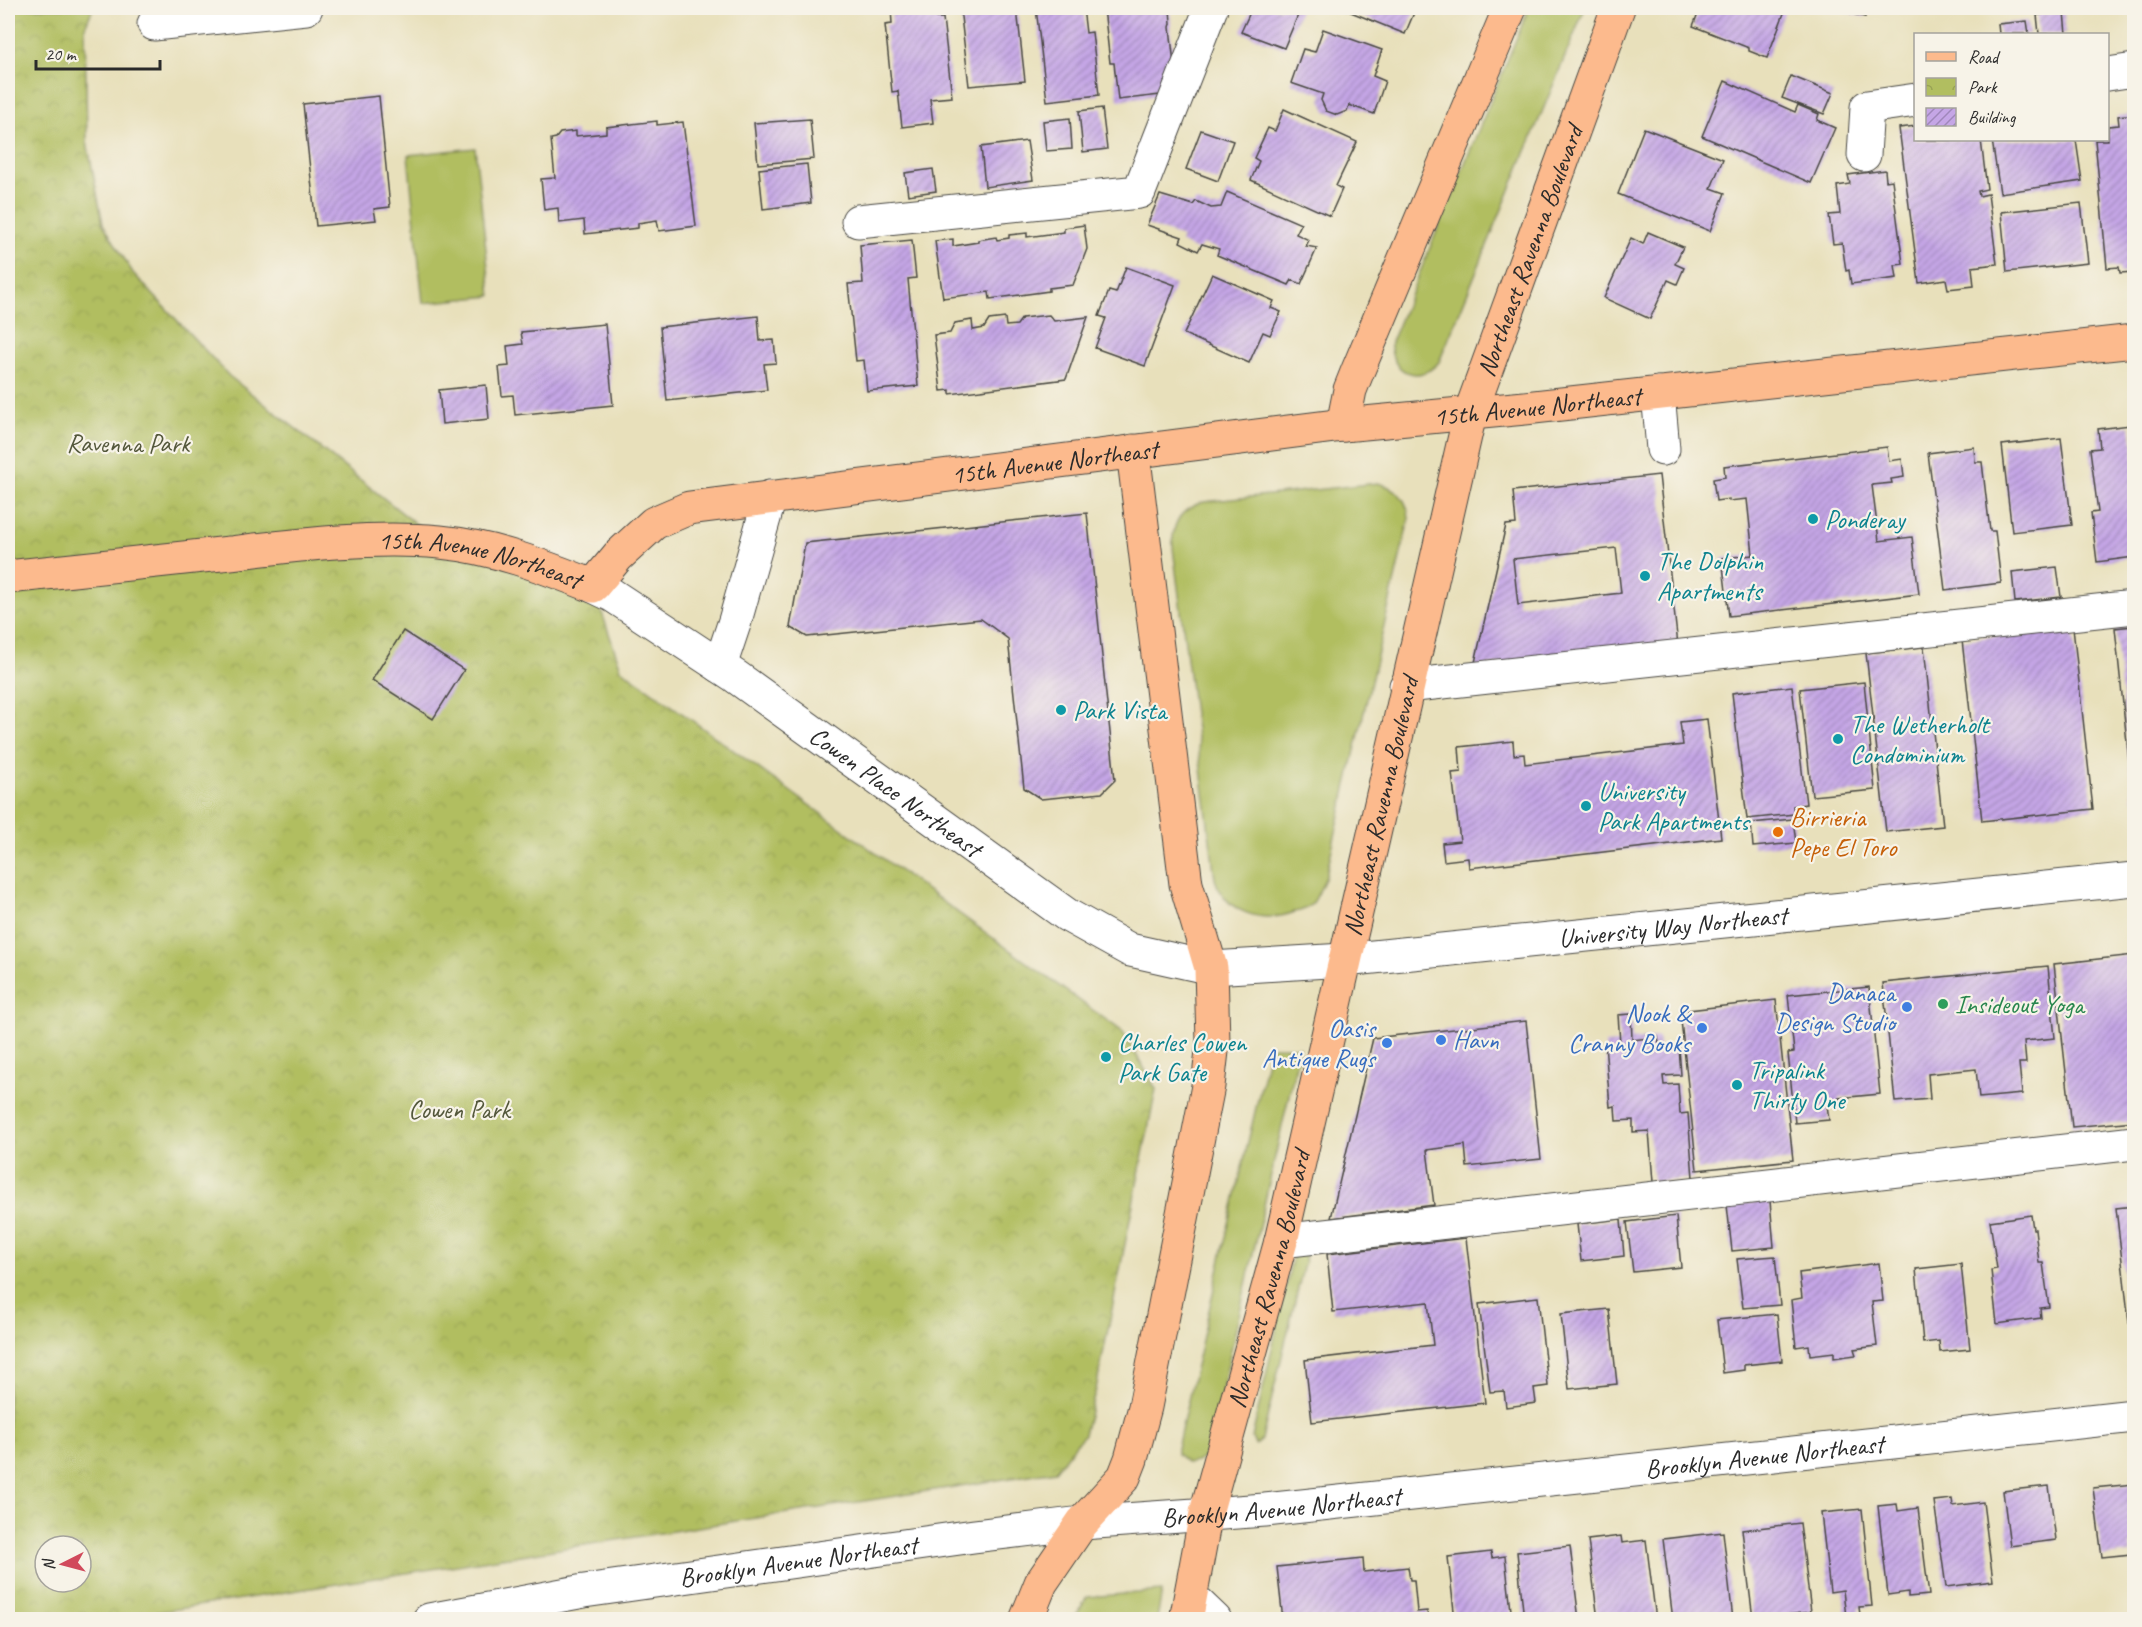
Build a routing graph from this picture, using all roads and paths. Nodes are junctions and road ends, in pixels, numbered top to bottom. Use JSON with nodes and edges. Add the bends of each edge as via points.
{"nodes":[{"id":1,"x":306,"y":8,"type":"edge"},
{"id":2,"x":1211,"y":8,"type":"edge"},
{"id":3,"x":1510,"y":8,"type":"edge"},
{"id":4,"x":1618,"y":8,"type":"edge"},
{"id":5,"x":154,"y":24,"type":"dead end"},
{"id":6,"x":2134,"y":70,"type":"edge"},
{"id":7,"x":2109,"y":74,"type":"edge"},
{"id":8,"x":1914,"y":100,"type":"edge"},
{"id":9,"x":1864,"y":155,"type":"dead end"},
{"id":10,"x":858,"y":221,"type":"dead end"},
{"id":11,"x":2134,"y":341,"type":"edge"},
{"id":12,"x":1658,"y":393,"type":"junction"},
{"id":13,"x":1470,"y":414,"type":"junction"},
{"id":14,"x":1343,"y":425,"type":"junction"},
{"id":15,"x":1663,"y":448,"type":"dead end"},
{"id":16,"x":1133,"y":451,"type":"junction"},
{"id":17,"x":770,"y":497,"type":"junction"},
{"id":18,"x":8,"y":577,"type":"edge"},
{"id":19,"x":593,"y":586,"type":"junction"},
{"id":20,"x":2134,"y":607,"type":"edge"},
{"id":21,"x":720,"y":666,"type":"junction"},
{"id":22,"x":1406,"y":686,"type":"junction"},
{"id":23,"x":2134,"y":879,"type":"edge"},
{"id":24,"x":1344,"y":960,"type":"junction"},
{"id":25,"x":1211,"y":968,"type":"junction"},
{"id":26,"x":2134,"y":1143,"type":"edge"},
{"id":27,"x":1281,"y":1242,"type":"junction"},
{"id":28,"x":2134,"y":1416,"type":"edge"},
{"id":29,"x":1206,"y":1513,"type":"junction"},
{"id":30,"x":1082,"y":1524,"type":"junction"},
{"id":31,"x":582,"y":1605,"type":"edge"},
{"id":32,"x":1189,"y":1608,"type":"edge"},
{"id":33,"x":429,"y":1620,"type":"edge"},
{"id":34,"x":1026,"y":1620,"type":"edge"},
{"id":35,"x":1215,"y":1620,"type":"edge"}],
"edges":[{"from":1,"to":5,"type":"street"},
{"from":2,"to":10,"type":"street","via":[[1139,192]]},
{"from":3,"to":14,"type":"main road","via":[[1350,390]]},
{"from":4,"to":13,"type":"main road","name":"Northeast Ravenna Boulevard"},
{"from":6,"to":7,"type":"street"},
{"from":8,"to":9,"type":"street","via":[[1867,107]]},
{"from":11,"to":12,"type":"main road","name":"15th Avenue Northeast"},
{"from":12,"to":13,"type":"main road","name":"15th Avenue Northeast"},
{"from":12,"to":15,"type":"street"},
{"from":13,"to":14,"type":"main road","name":"15th Avenue Northeast"},
{"from":13,"to":22,"type":"main road","name":"Northeast Ravenna Boulevard"},
{"from":14,"to":16,"type":"main road","name":"15th Avenue Northeast"},
{"from":16,"to":17,"type":"main road","name":"15th Avenue Northeast"},
{"from":16,"to":25,"type":"main road","via":[[1186,884]]},
{"from":17,"to":19,"type":"main road","name":"15th Avenue Northeast","via":[[689,508],[654,523]]},
{"from":17,"to":21,"type":"street"},
{"from":18,"to":19,"type":"main road","name":"15th Avenue Northeast","via":[[284,547],[360,541],[439,542],[534,562]]},
{"from":19,"to":21,"type":"street","name":"Cowen Place Northeast"},
{"from":20,"to":22,"type":"street"},
{"from":21,"to":25,"type":"street","name":"Cowen Place Northeast","via":[[1067,915],[1130,950]]},
{"from":22,"to":24,"type":"main road","name":"Northeast Ravenna Boulevard"},
{"from":23,"to":24,"type":"street","name":"University Way Northeast"},
{"from":24,"to":25,"type":"street","name":"University Way Northeast"},
{"from":24,"to":27,"type":"main road","name":"Northeast Ravenna Boulevard"},
{"from":25,"to":30,"type":"main road","via":[[1213,1042],[1208,1086],[1145,1407],[1124,1477]]},
{"from":26,"to":27,"type":"street"},
{"from":27,"to":29,"type":"main road","name":"Northeast Ravenna Boulevard"},
{"from":28,"to":29,"type":"street","name":"Brooklyn Avenue Northeast","via":[[1266,1510]]},
{"from":29,"to":30,"type":"street","name":"Brooklyn Avenue Northeast"},
{"from":29,"to":32,"type":"main road","name":"Northeast Ravenna Boulevard"},
{"from":30,"to":31,"type":"street","name":"Brooklyn Avenue Northeast","via":[[974,1536]]},
{"from":30,"to":34,"type":"main road","via":[[1041,1583]]},
{"from":31,"to":33,"type":"street","name":"Brooklyn Avenue Northeast"},
{"from":32,"to":35,"type":"street"}]}
